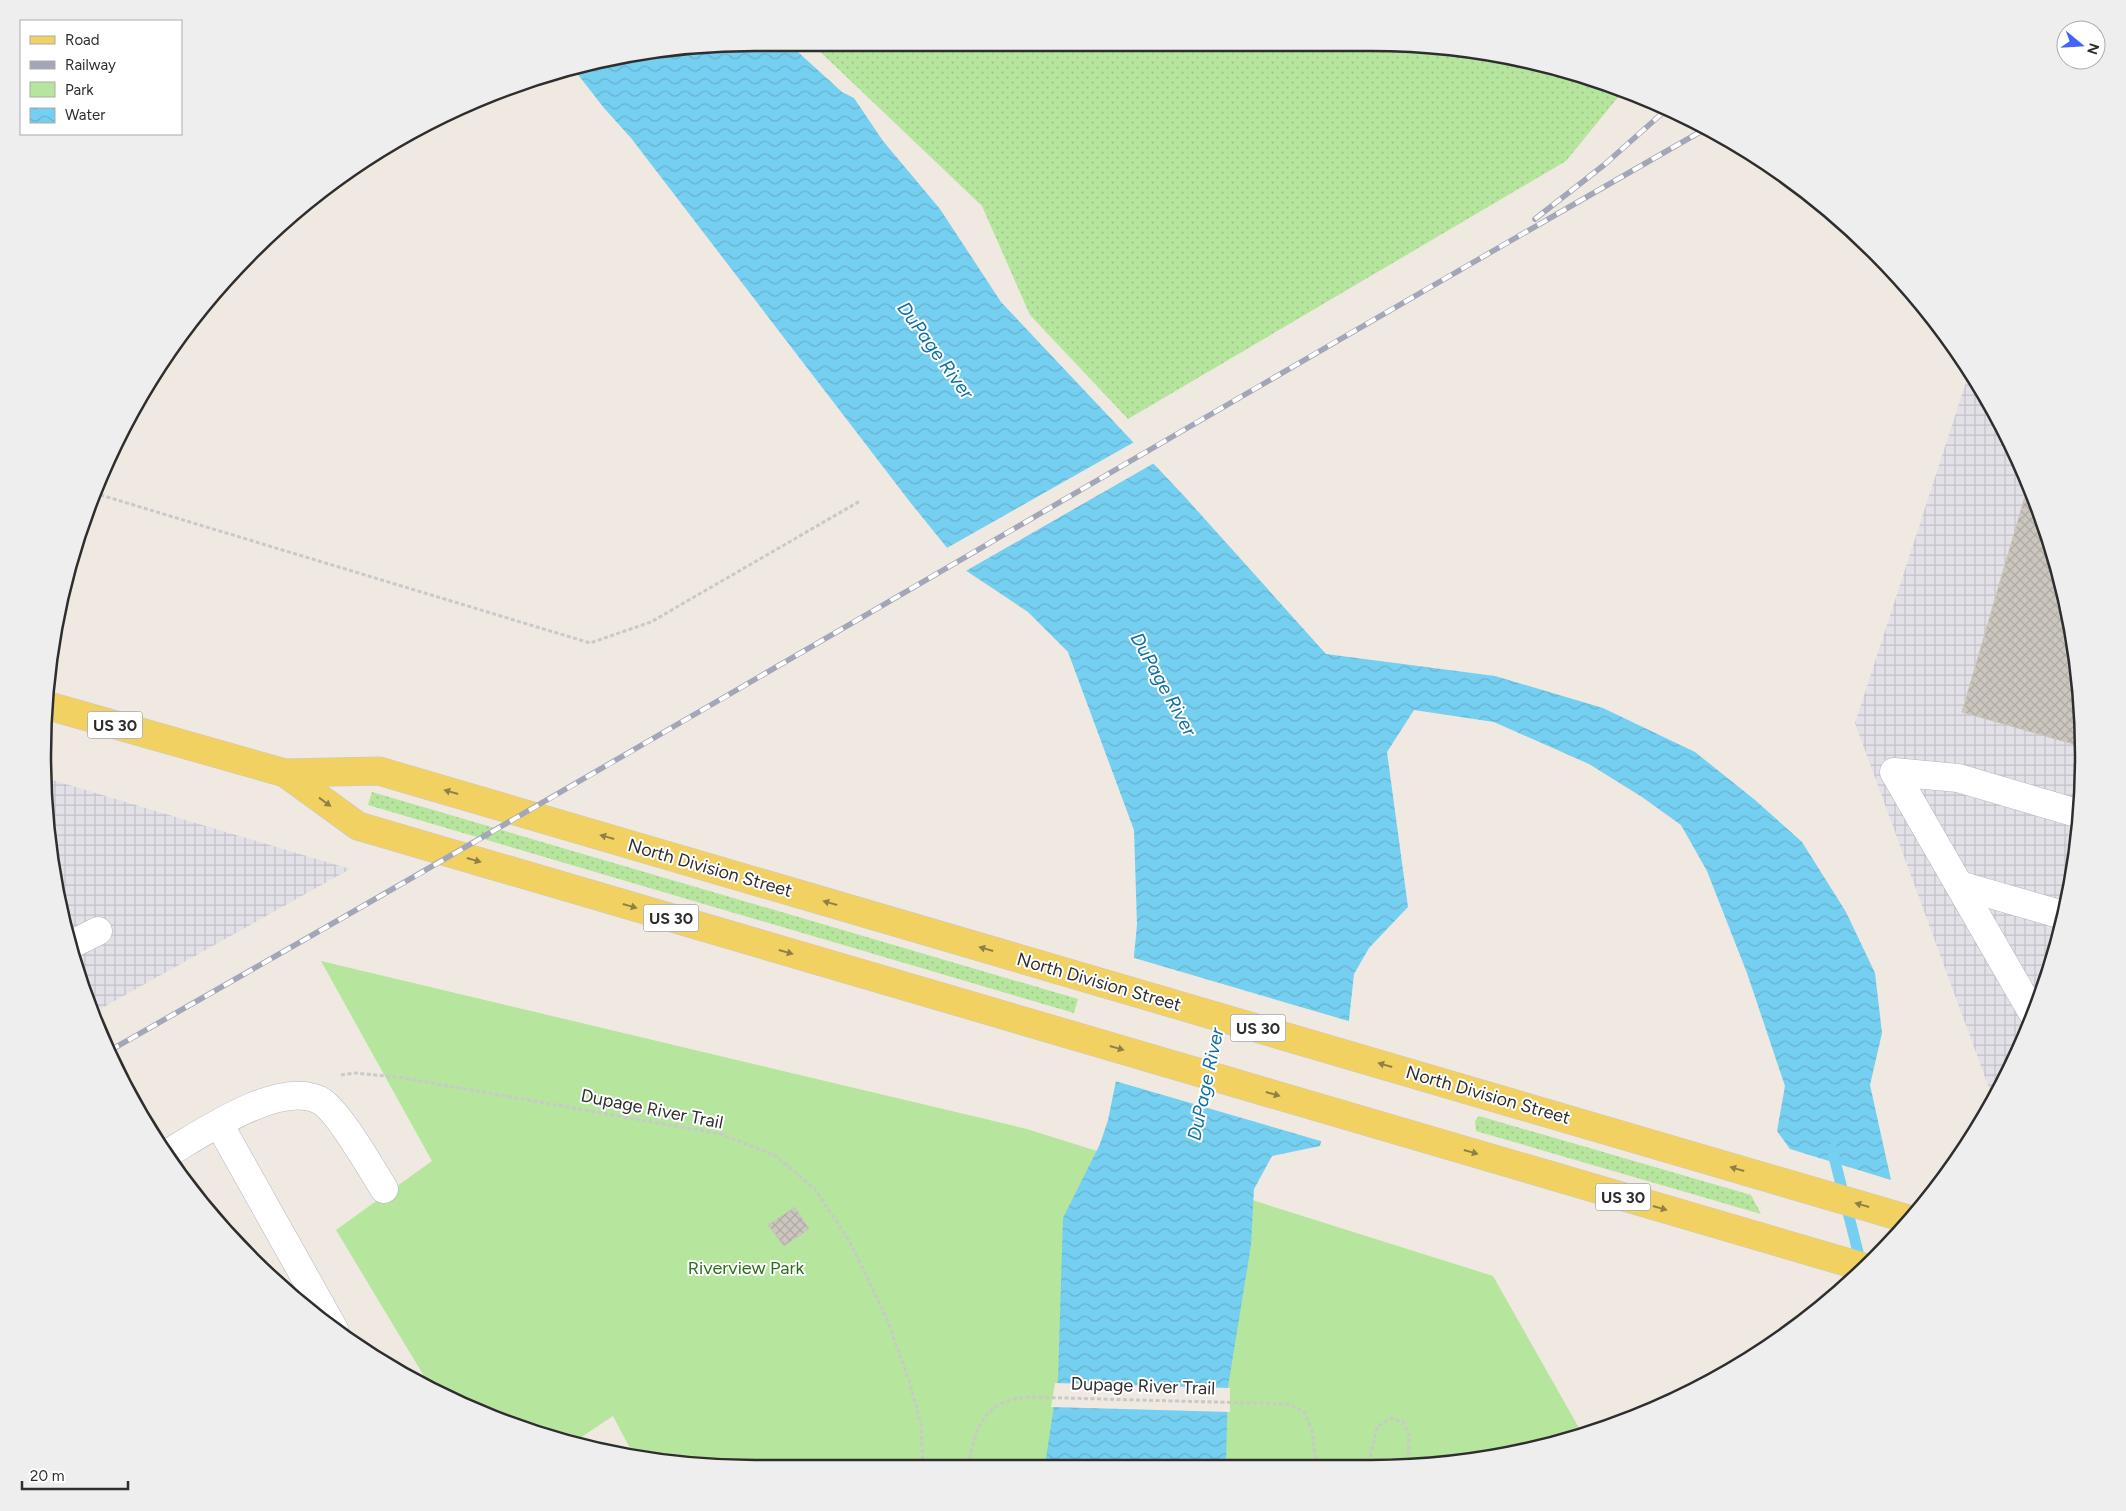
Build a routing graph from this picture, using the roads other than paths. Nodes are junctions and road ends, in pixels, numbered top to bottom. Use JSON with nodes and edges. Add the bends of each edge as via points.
{"nodes":[{"id":1,"x":53,"y":707,"type":"edge"},
{"id":2,"x":285,"y":773,"type":"junction"},
{"id":3,"x":2072,"y":812,"type":"edge"},
{"id":4,"x":1960,"y":886,"type":"junction"},
{"id":5,"x":2057,"y":913,"type":"edge"},
{"id":6,"x":2028,"y":1005,"type":"edge"},
{"id":7,"x":219,"y":1124,"type":"junction"},
{"id":8,"x":173,"y":1151,"type":"edge"},
{"id":9,"x":384,"y":1189,"type":"dead end"},
{"id":10,"x":1902,"y":1217,"type":"edge"},
{"id":11,"x":1856,"y":1265,"type":"edge"},
{"id":12,"x":324,"y":1312,"type":"edge"}],
"edges":[{"from":1,"to":2,"type":"main road","name":"North Division Street","number":"US 30"},
{"from":10,"to":2,"type":"main road","name":"North Division Street","number":"US 30","one_way":true,"via":[[379,771]]},
{"from":2,"to":11,"type":"main road","name":"North Division Street","number":"US 30","one_way":true,"via":[[358,826]]},
{"from":3,"to":4,"type":"lane","via":[[1958,778],[1894,772]]},
{"from":4,"to":5,"type":"lane"},
{"from":4,"to":6,"type":"lane"},
{"from":7,"to":8,"type":"lane"},
{"from":7,"to":9,"type":"lane","via":[[271,1098],[295,1094],[320,1100],[334,1113]]},
{"from":7,"to":12,"type":"lane"}]}
